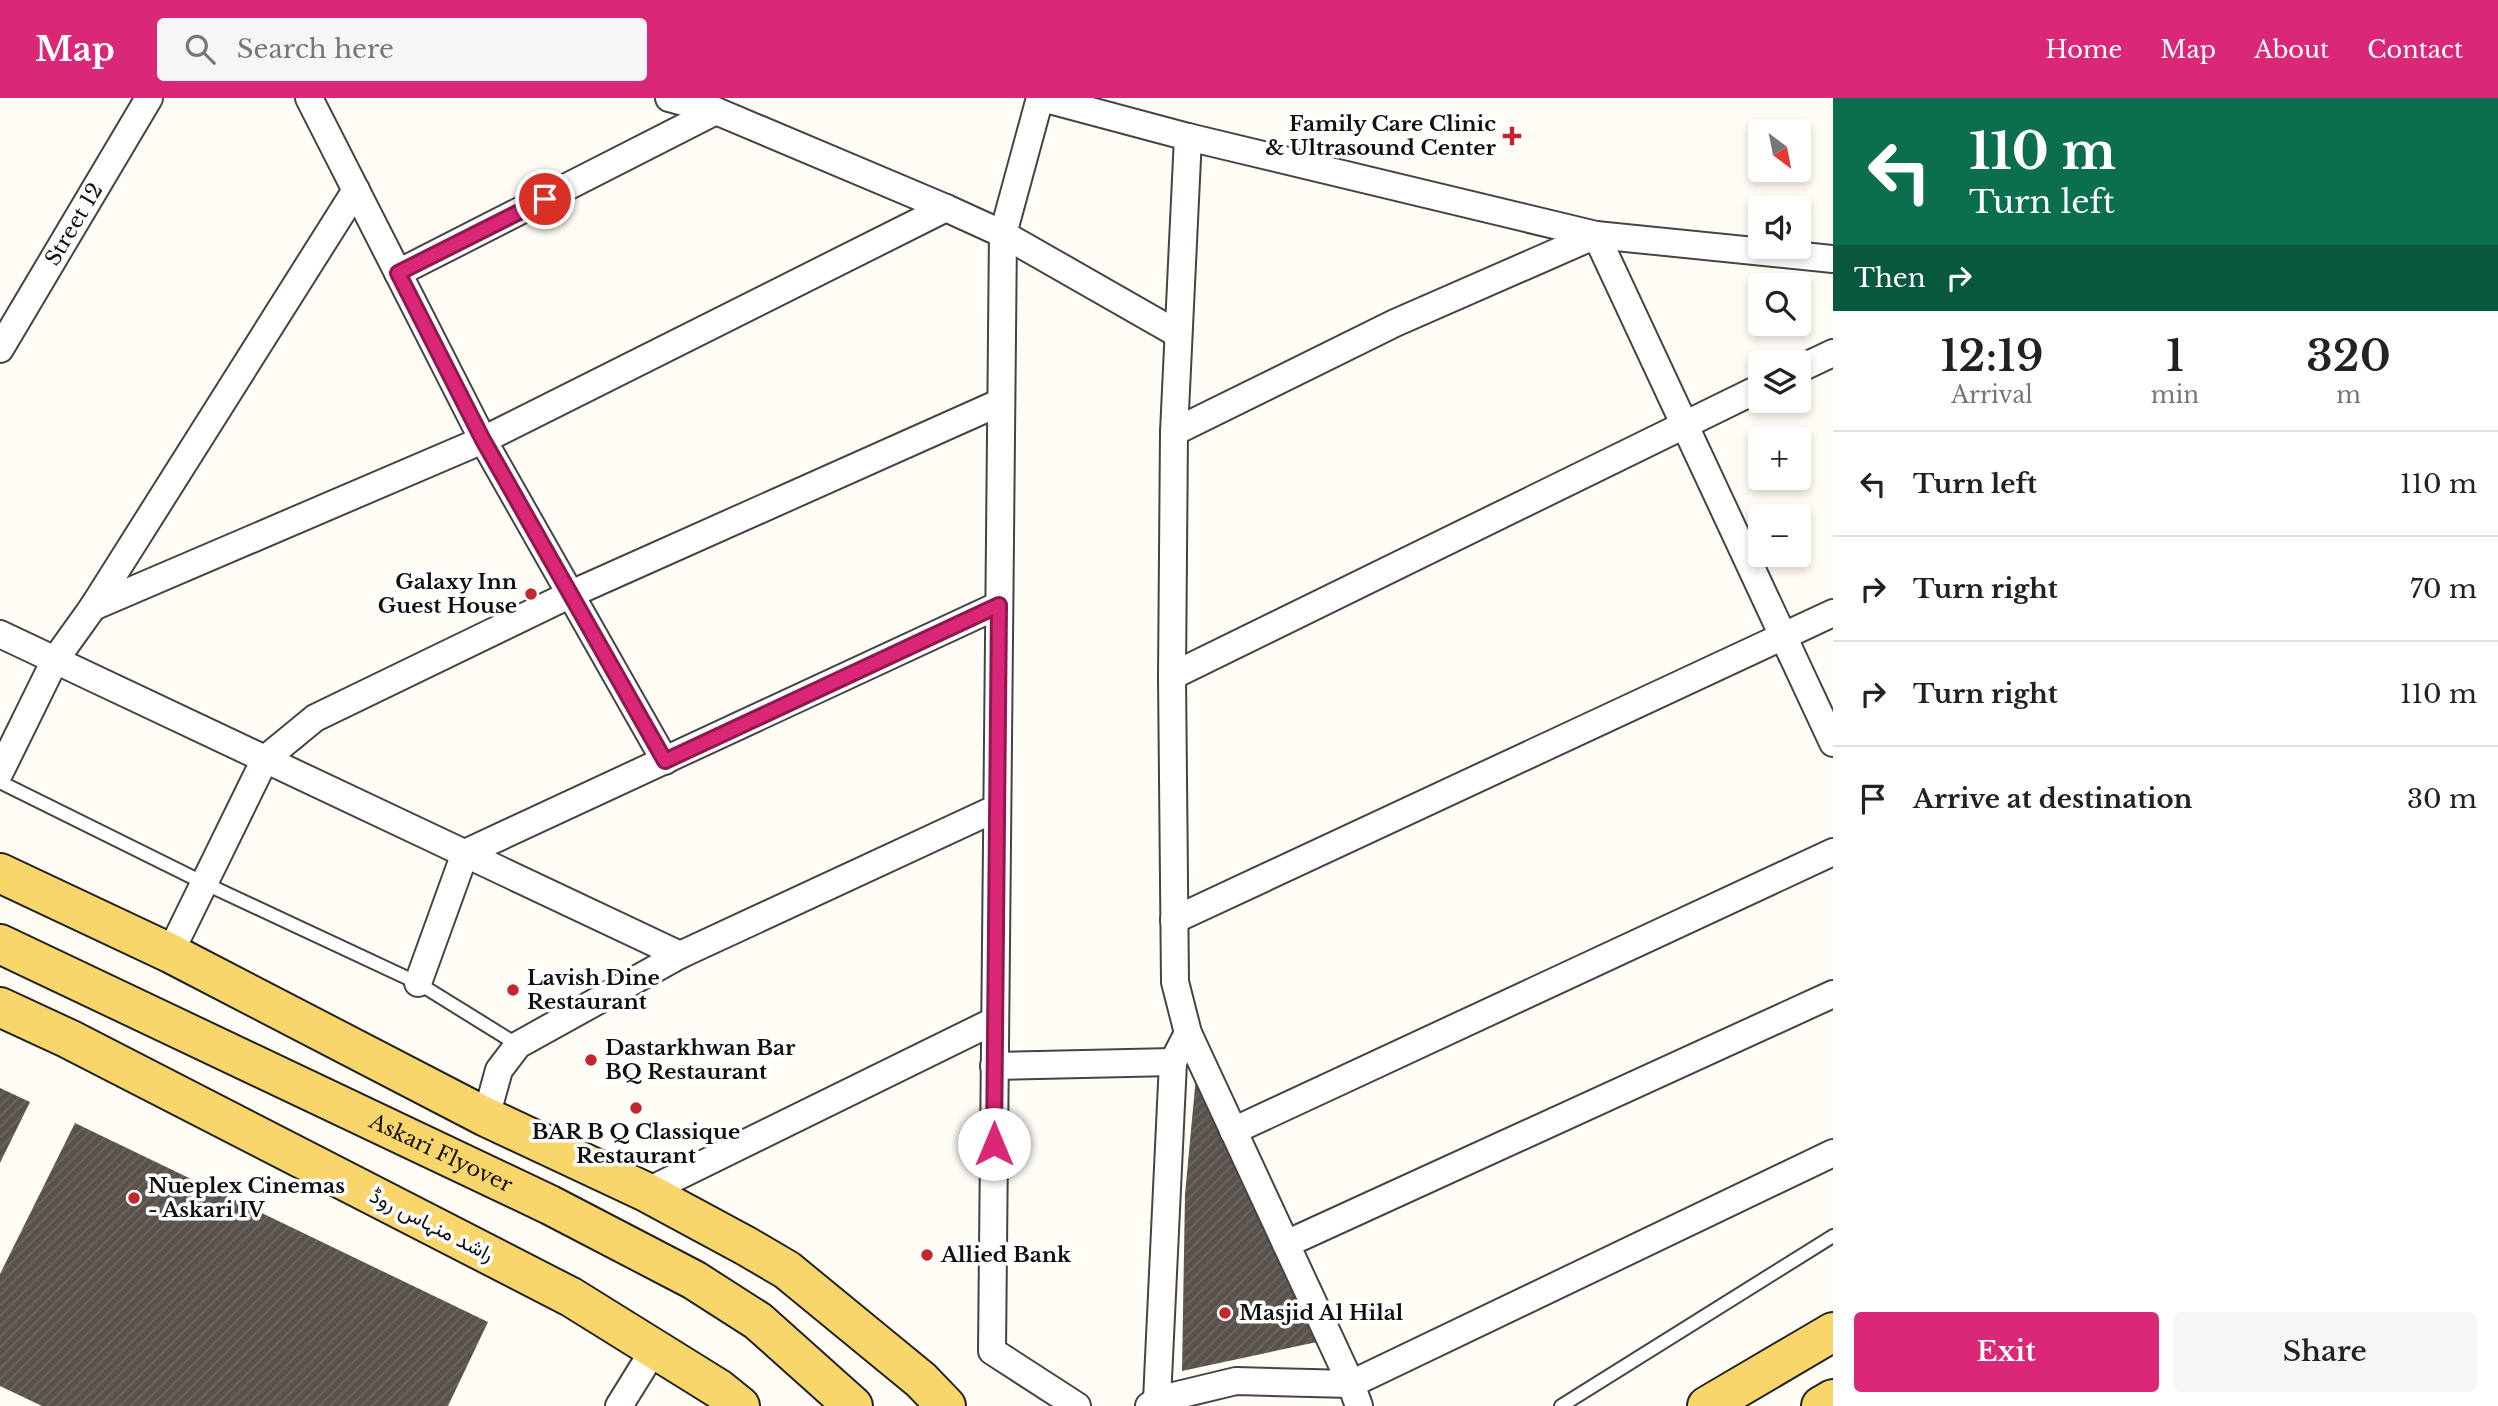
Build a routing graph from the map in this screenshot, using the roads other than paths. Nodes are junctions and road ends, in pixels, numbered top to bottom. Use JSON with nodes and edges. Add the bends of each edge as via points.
{"nodes":[{"id":1,"x":149,"y":98,"type":"edge"},
{"id":2,"x":669,"y":98,"type":"edge"},
{"id":3,"x":1041,"y":98,"type":"edge"},
{"id":4,"x":316,"y":100,"type":"edge"},
{"id":5,"x":716,"y":111,"type":"junction"},
{"id":6,"x":1188,"y":137,"type":"junction"},
{"id":7,"x":356,"y":190,"type":"junction"},
{"id":8,"x":946,"y":208,"type":"junction"},
{"id":9,"x":1003,"y":234,"type":"junction"},
{"id":10,"x":1596,"y":235,"type":"junction"},
{"id":11,"x":1833,"y":259,"type":"edge"},
{"id":12,"x":398,"y":273,"type":"junction"},
{"id":13,"x":1178,"y":334,"type":"junction"},
{"id":14,"x":0,"y":349,"type":"edge"},
{"id":15,"x":1833,"y":353,"type":"edge"},
{"id":16,"x":1811,"y":363,"type":"edge"},
{"id":17,"x":1748,"y":394,"type":"edge"},
{"id":18,"x":1001,"y":402,"type":"junction"},
{"id":19,"x":1685,"y":424,"type":"junction"},
{"id":20,"x":1174,"y":432,"type":"junction"},
{"id":21,"x":483,"y":440,"type":"junction"},
{"id":22,"x":571,"y":594,"type":"junction"},
{"id":23,"x":999,"y":605,"type":"junction"},
{"id":24,"x":93,"y":607,"type":"junction"},
{"id":25,"x":1833,"y":613,"type":"edge"},
{"id":26,"x":0,"y":634,"type":"edge"},
{"id":27,"x":1783,"y":636,"type":"junction"},
{"id":28,"x":55,"y":660,"type":"junction"},
{"id":29,"x":1172,"y":676,"type":"junction"},
{"id":30,"x":1833,"y":743,"type":"edge"},
{"id":31,"x":265,"y":759,"type":"junction"},
{"id":32,"x":665,"y":761,"type":"junction"},
{"id":33,"x":0,"y":772,"type":"edge"},
{"id":34,"x":0,"y":782,"type":"edge"},
{"id":35,"x":997,"y":808,"type":"junction"},
{"id":36,"x":1833,"y":852,"type":"edge"},
{"id":37,"x":466,"y":853,"type":"junction"},
{"id":38,"x":0,"y":873,"type":"edge"},
{"id":39,"x":204,"y":883,"type":"junction"},
{"id":40,"x":1174,"y":920,"type":"junction"},
{"id":41,"x":0,"y":944,"type":"edge"},
{"id":42,"x":170,"y":953,"type":"junction"},
{"id":43,"x":680,"y":955,"type":"junction"},
{"id":44,"x":418,"y":983,"type":"junction"},
{"id":45,"x":1833,"y":994,"type":"edge"},
{"id":46,"x":0,"y":1007,"type":"edge"},
{"id":47,"x":994,"y":1021,"type":"junction"},
{"id":48,"x":1188,"y":1033,"type":"junction"},
{"id":49,"x":518,"y":1045,"type":"junction"},
{"id":50,"x":1173,"y":1062,"type":"junction"},
{"id":51,"x":994,"y":1066,"type":"junction"},
{"id":52,"x":486,"y":1117,"type":"junction"},
{"id":53,"x":1233,"y":1131,"type":"junction"},
{"id":54,"x":1833,"y":1153,"type":"edge"},
{"id":55,"x":646,"y":1192,"type":"junction"},
{"id":56,"x":1833,"y":1236,"type":"edge"},
{"id":57,"x":1286,"y":1244,"type":"junction"},
{"id":58,"x":1833,"y":1332,"type":"edge"},
{"id":59,"x":655,"y":1348,"type":"junction"},
{"id":60,"x":1355,"y":1395,"type":"edge"},
{"id":61,"x":925,"y":1397,"type":"edge"},
{"id":62,"x":1833,"y":1399,"type":"edge"},
{"id":63,"x":721,"y":1400,"type":"edge"},
{"id":64,"x":1153,"y":1403,"type":"edge"},
{"id":65,"x":619,"y":1406,"type":"edge"},
{"id":66,"x":853,"y":1406,"type":"edge"},
{"id":67,"x":1077,"y":1406,"type":"edge"},
{"id":68,"x":1561,"y":1406,"type":"edge"},
{"id":69,"x":1707,"y":1406,"type":"edge"},
{"id":70,"x":1822,"y":1406,"type":"edge"}],
"edges":[{"from":1,"to":14,"type":"street","name":"Street 12"},
{"from":2,"to":5,"type":"street"},
{"from":3,"to":6,"type":"street"},
{"from":3,"to":9,"type":"street"},
{"from":4,"to":7,"type":"street"},
{"from":5,"to":8,"type":"street"},
{"from":5,"to":12,"type":"street"},
{"from":6,"to":10,"type":"street"},
{"from":6,"to":13,"type":"street"},
{"from":7,"to":12,"type":"street"},
{"from":7,"to":24,"type":"street"},
{"from":8,"to":9,"type":"street"},
{"from":8,"to":21,"type":"street"},
{"from":9,"to":13,"type":"street"},
{"from":9,"to":18,"type":"street"},
{"from":10,"to":11,"type":"street"},
{"from":10,"to":19,"type":"street"},
{"from":10,"to":20,"type":"street","via":[[1395,323]]},
{"from":12,"to":21,"type":"street"},
{"from":13,"to":20,"type":"street"},
{"from":15,"to":16,"type":"street"},
{"from":17,"to":19,"type":"street"},
{"from":18,"to":22,"type":"street"},
{"from":18,"to":23,"type":"street"},
{"from":19,"to":27,"type":"street"},
{"from":19,"to":29,"type":"street"},
{"from":20,"to":29,"type":"street"},
{"from":21,"to":22,"type":"street"},
{"from":21,"to":24,"type":"street"},
{"from":22,"to":31,"type":"street","via":[[315,719]]},
{"from":22,"to":32,"type":"street"},
{"from":23,"to":32,"type":"street"},
{"from":23,"to":35,"type":"street"},
{"from":24,"to":28,"type":"street"},
{"from":25,"to":27,"type":"street"},
{"from":26,"to":28,"type":"street"},
{"from":27,"to":30,"type":"street"},
{"from":27,"to":40,"type":"street"},
{"from":28,"to":31,"type":"street"},
{"from":28,"to":33,"type":"street"},
{"from":29,"to":40,"type":"street"},
{"from":31,"to":37,"type":"street"},
{"from":31,"to":39,"type":"street"},
{"from":32,"to":37,"type":"street"},
{"from":34,"to":39,"type":"lane"},
{"from":35,"to":43,"type":"street"},
{"from":35,"to":47,"type":"street"},
{"from":36,"to":53,"type":"street"},
{"from":37,"to":43,"type":"street"},
{"from":37,"to":44,"type":"street"},
{"from":38,"to":42,"type":"main road"},
{"from":39,"to":42,"type":"street"},
{"from":39,"to":44,"type":"lane"},
{"from":40,"to":48,"type":"street","via":[[1175,982]]},
{"from":41,"to":66,"type":"main road","name":"Askari Flyover","via":[[550,1205],[694,1280],[758,1321]]},
{"from":42,"to":52,"type":"main road"},
{"from":43,"to":49,"type":"street"},
{"from":44,"to":49,"type":"lane"},
{"from":45,"to":57,"type":"street"},
{"from":46,"to":59,"type":"main road","name":"راشد منہاس روڈ","via":[[571,1297]]},
{"from":47,"to":51,"type":"street"},
{"from":47,"to":55,"type":"street"},
{"from":48,"to":50,"type":"street"},
{"from":48,"to":53,"type":"street"},
{"from":49,"to":52,"type":"street","via":[[499,1070]]},
{"from":50,"to":51,"type":"street"},
{"from":50,"to":64,"type":"street"},
{"from":51,"to":67,"type":"street","via":[[992,1352]]},
{"from":52,"to":55,"type":"main road"},
{"from":53,"to":57,"type":"street"},
{"from":54,"to":60,"type":"street"},
{"from":55,"to":61,"type":"main road","via":[[788,1270]]},
{"from":56,"to":68,"type":"lane"},
{"from":57,"to":60,"type":"street"},
{"from":58,"to":69,"type":"main road"},
{"from":59,"to":63,"type":"main road","name":"راشد منہاس روڈ"},
{"from":59,"to":65,"type":"street"},
{"from":60,"to":64,"type":"street","via":[[1236,1381]]},
{"from":62,"to":70,"type":"main road"}]}
